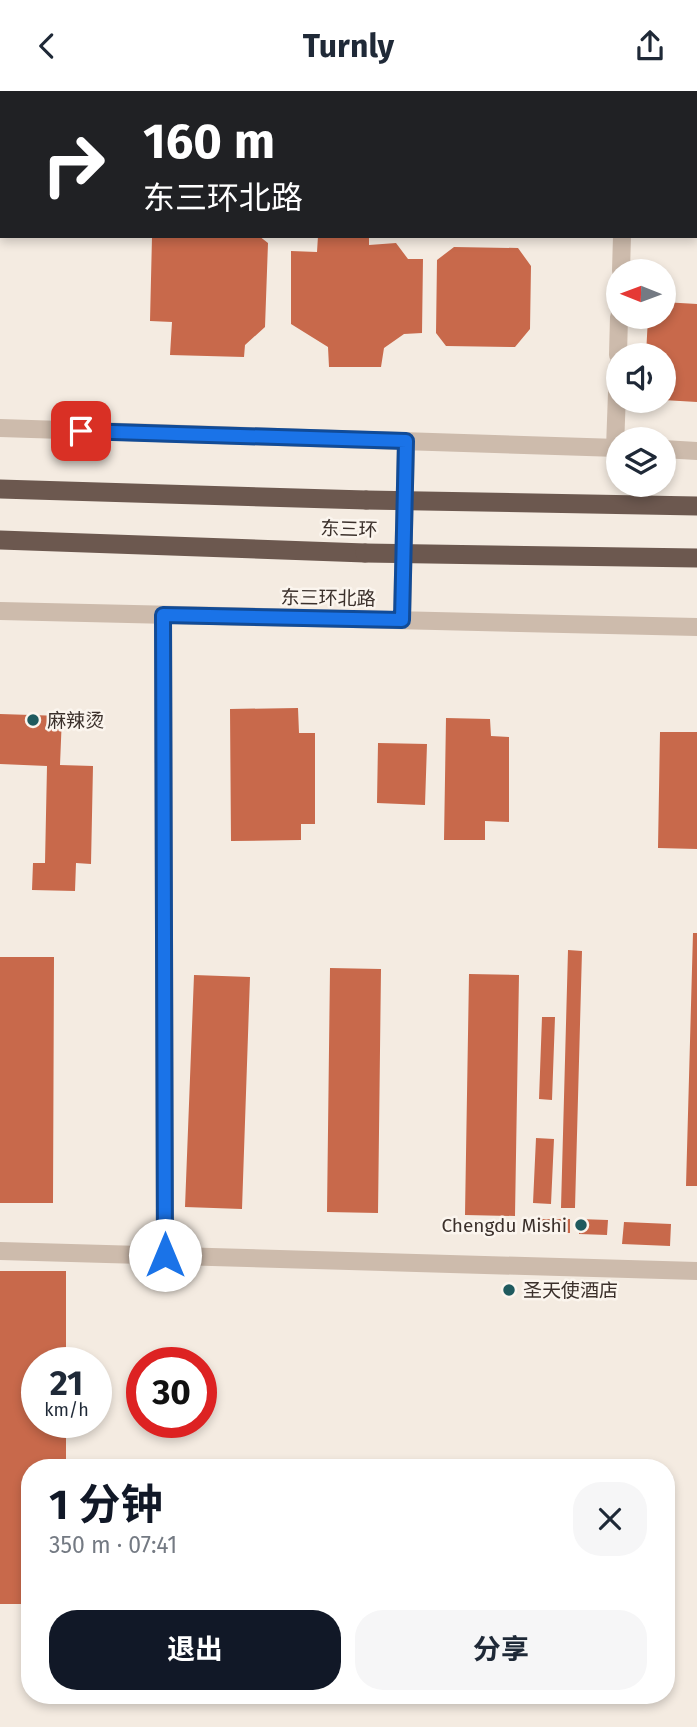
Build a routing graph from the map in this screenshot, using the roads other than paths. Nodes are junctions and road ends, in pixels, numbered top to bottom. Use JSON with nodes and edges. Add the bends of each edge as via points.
{"nodes":[{"id":1,"x":622,"y":238,"type":"edge"},
{"id":2,"x":621,"y":259,"type":"edge"},
{"id":3,"x":0,"y":428,"type":"edge"},
{"id":4,"x":406,"y":441,"type":"junction"},
{"id":5,"x":606,"y":448,"type":"edge"},
{"id":6,"x":676,"y":449,"type":"edge"},
{"id":7,"x":697,"y":450,"type":"edge"},
{"id":8,"x":0,"y":489,"type":"edge"},
{"id":9,"x":697,"y":506,"type":"edge"},
{"id":10,"x":0,"y":540,"type":"edge"},
{"id":11,"x":697,"y":558,"type":"edge"},
{"id":12,"x":0,"y":611,"type":"edge"},
{"id":13,"x":163,"y":615,"type":"junction"},
{"id":14,"x":402,"y":620,"type":"junction"},
{"id":15,"x":697,"y":627,"type":"edge"},
{"id":16,"x":0,"y":1251,"type":"edge"},
{"id":17,"x":165,"y":1255,"type":"junction"},
{"id":18,"x":697,"y":1271,"type":"edge"}],
"edges":[{"from":1,"to":2,"type":"street"},
{"from":3,"to":4,"type":"street"},
{"from":4,"to":5,"type":"street"},
{"from":4,"to":14,"type":"street"},
{"from":6,"to":7,"type":"street"},
{"from":8,"to":9,"type":"highway","name":"东三环","bridge":true},
{"from":10,"to":11,"type":"highway","name":"东三环","bridge":true,"via":[[365,553]]},
{"from":12,"to":13,"type":"street","name":"东三环北路"},
{"from":13,"to":14,"type":"street","name":"东三环北路"},
{"from":13,"to":17,"type":"street"},
{"from":14,"to":15,"type":"street","name":"东三环北路"},
{"from":16,"to":17,"type":"street"},
{"from":17,"to":18,"type":"street"}]}
